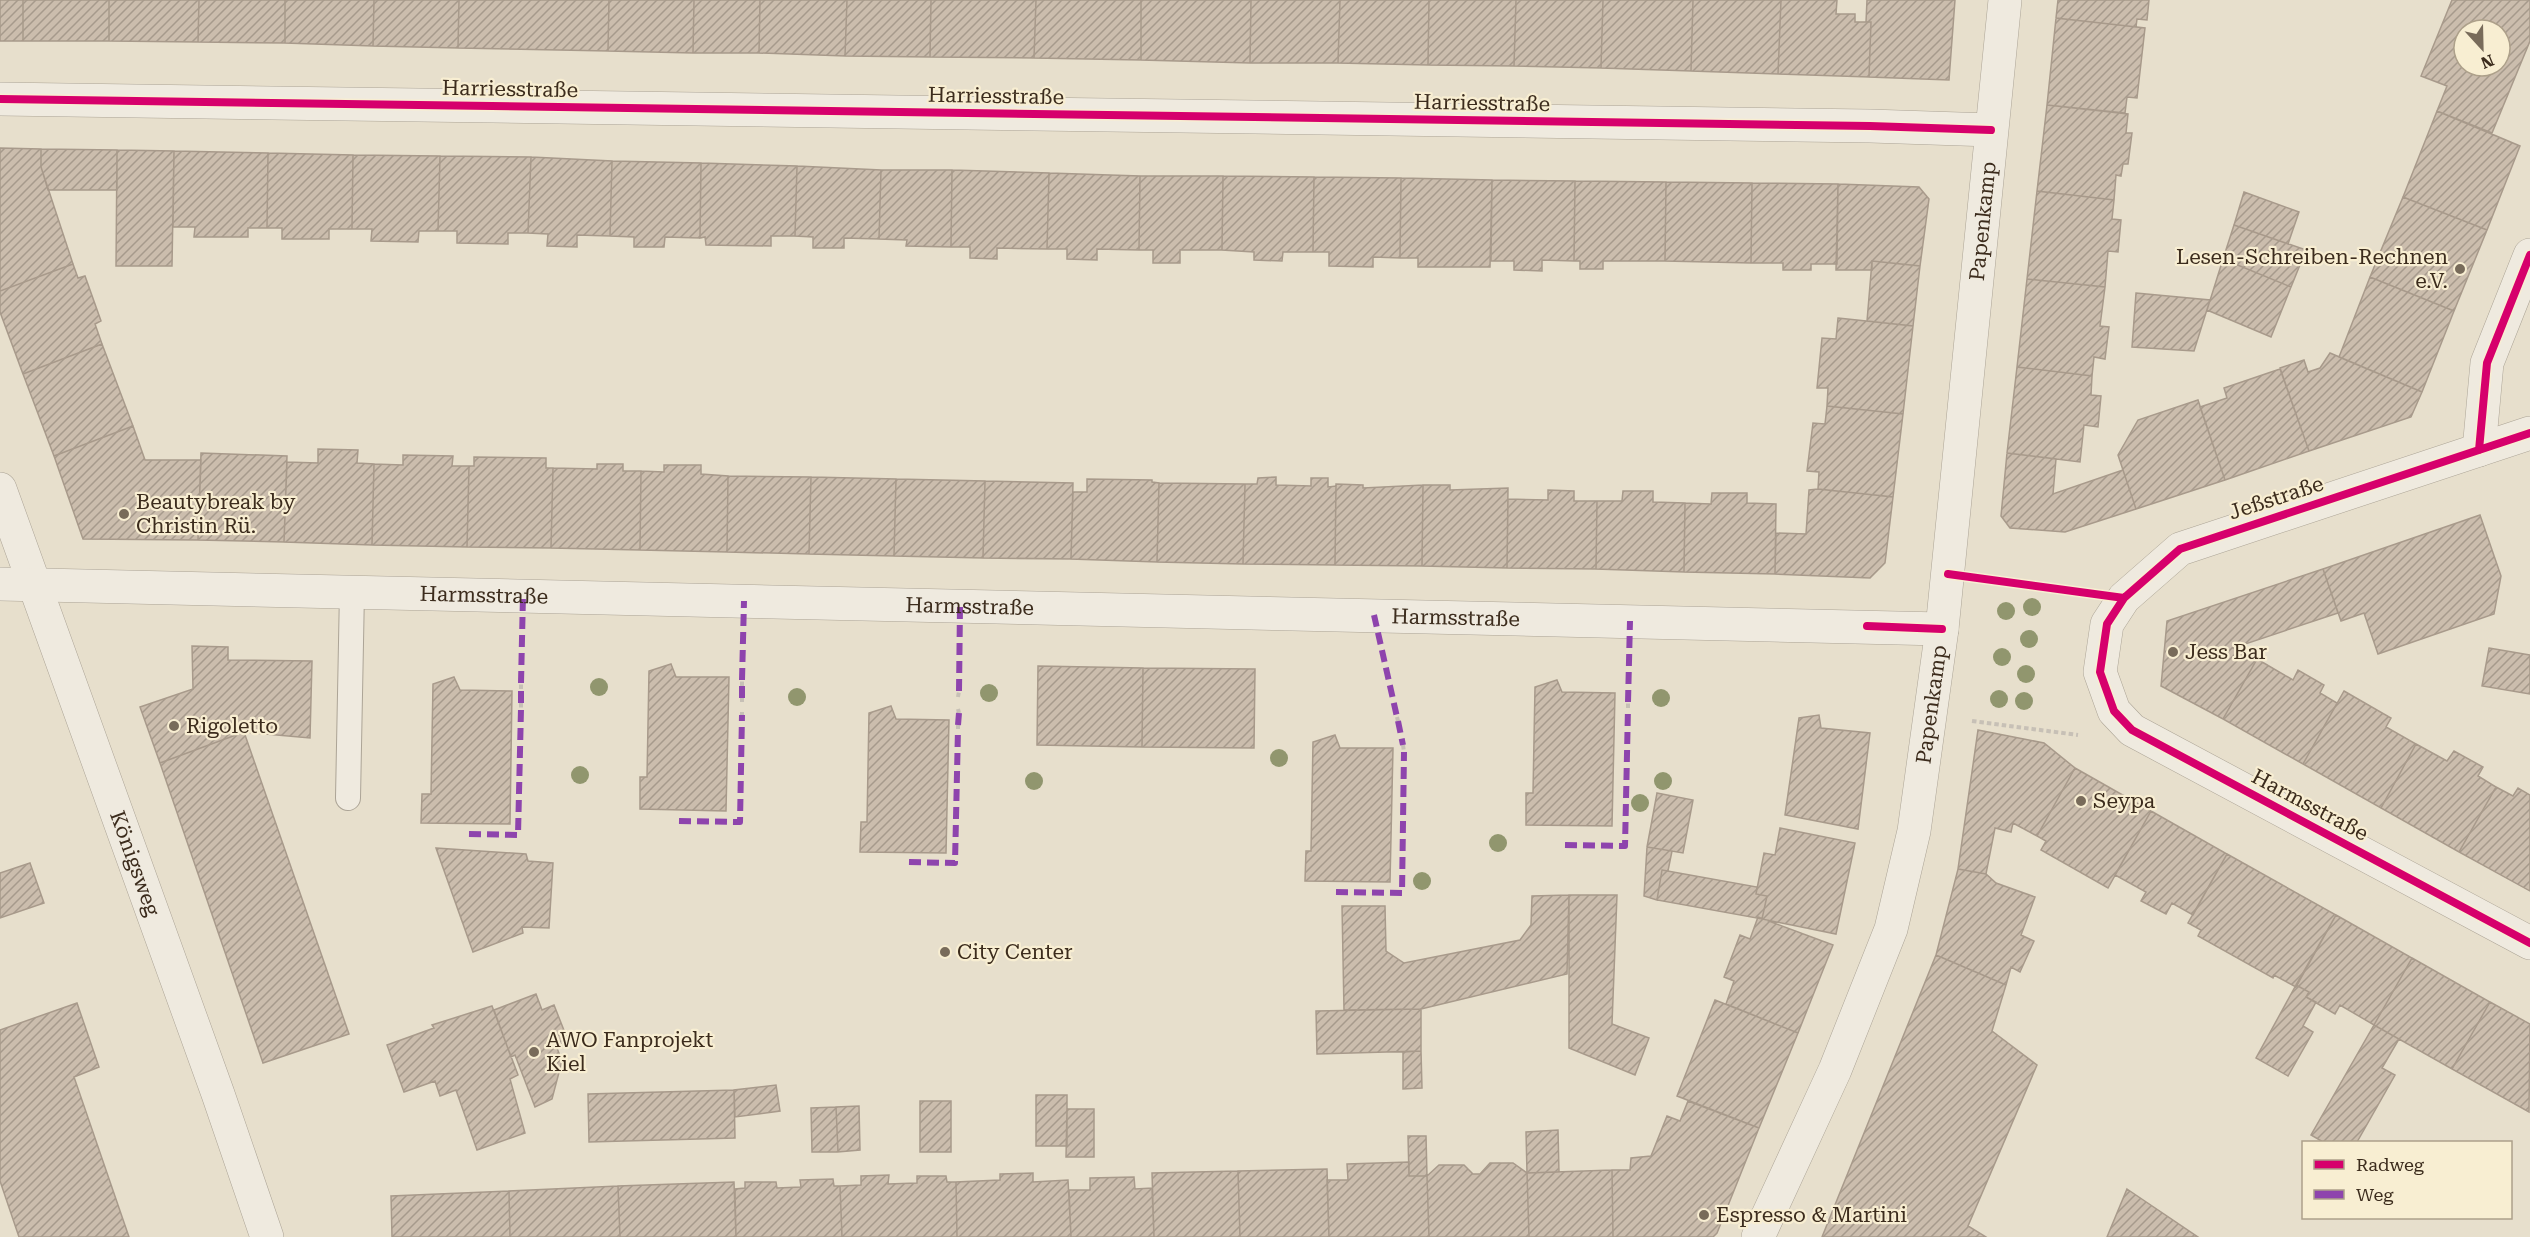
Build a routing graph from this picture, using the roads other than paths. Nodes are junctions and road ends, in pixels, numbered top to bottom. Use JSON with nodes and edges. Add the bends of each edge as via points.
{"nodes":[{"id":1,"x":2005,"y":0,"type":"edge"},
{"id":2,"x":0,"y":99,"type":"edge"},
{"id":3,"x":1991,"y":130,"type":"junction"},
{"id":4,"x":2530,"y":255,"type":"edge"},
{"id":5,"x":2530,"y":433,"type":"edge"},
{"id":6,"x":2478,"y":450,"type":"junction"},
{"id":7,"x":0,"y":489,"type":"edge"},
{"id":8,"x":0,"y":584,"type":"edge"},
{"id":9,"x":33,"y":585,"type":"junction"},
{"id":10,"x":352,"y":591,"type":"junction"},
{"id":11,"x":1942,"y":629,"type":"junction"},
{"id":12,"x":2100,"y":672,"type":"joint"},
{"id":13,"x":348,"y":798,"type":"dead end"},
{"id":14,"x":2530,"y":944,"type":"edge"},
{"id":15,"x":267,"y":1237,"type":"edge"},
{"id":16,"x":1758,"y":1237,"type":"edge"}],
"edges":[{"from":1,"to":3,"type":"street","name":"Papenkamp"},
{"from":2,"to":3,"type":"street","name":"Harriesstraße"},
{"from":3,"to":11,"type":"street","name":"Papenkamp"},
{"from":4,"to":6,"type":"street","via":[[2487,363]]},
{"from":5,"to":6,"type":"street","name":"Jeßstraße"},
{"from":6,"to":12,"type":"street","name":"Jeßstraße","via":[[2180,549],[2124,598],[2108,624]]},
{"from":7,"to":9,"type":"street","name":"Königsweg"},
{"from":8,"to":9,"type":"street","name":"Harmsstraße"},
{"from":9,"to":10,"type":"street","name":"Harmsstraße"},
{"from":9,"to":15,"type":"street","name":"Königsweg"},
{"from":10,"to":11,"type":"street","name":"Harmsstraße"},
{"from":10,"to":13,"type":"lane"},
{"from":11,"to":16,"type":"street","name":"Papenkamp","via":[[1914,831],[1891,929],[1835,1070]]},
{"from":12,"to":14,"type":"street","name":"Harmsstraße","via":[[2114,711],[2132,730]]}]}
